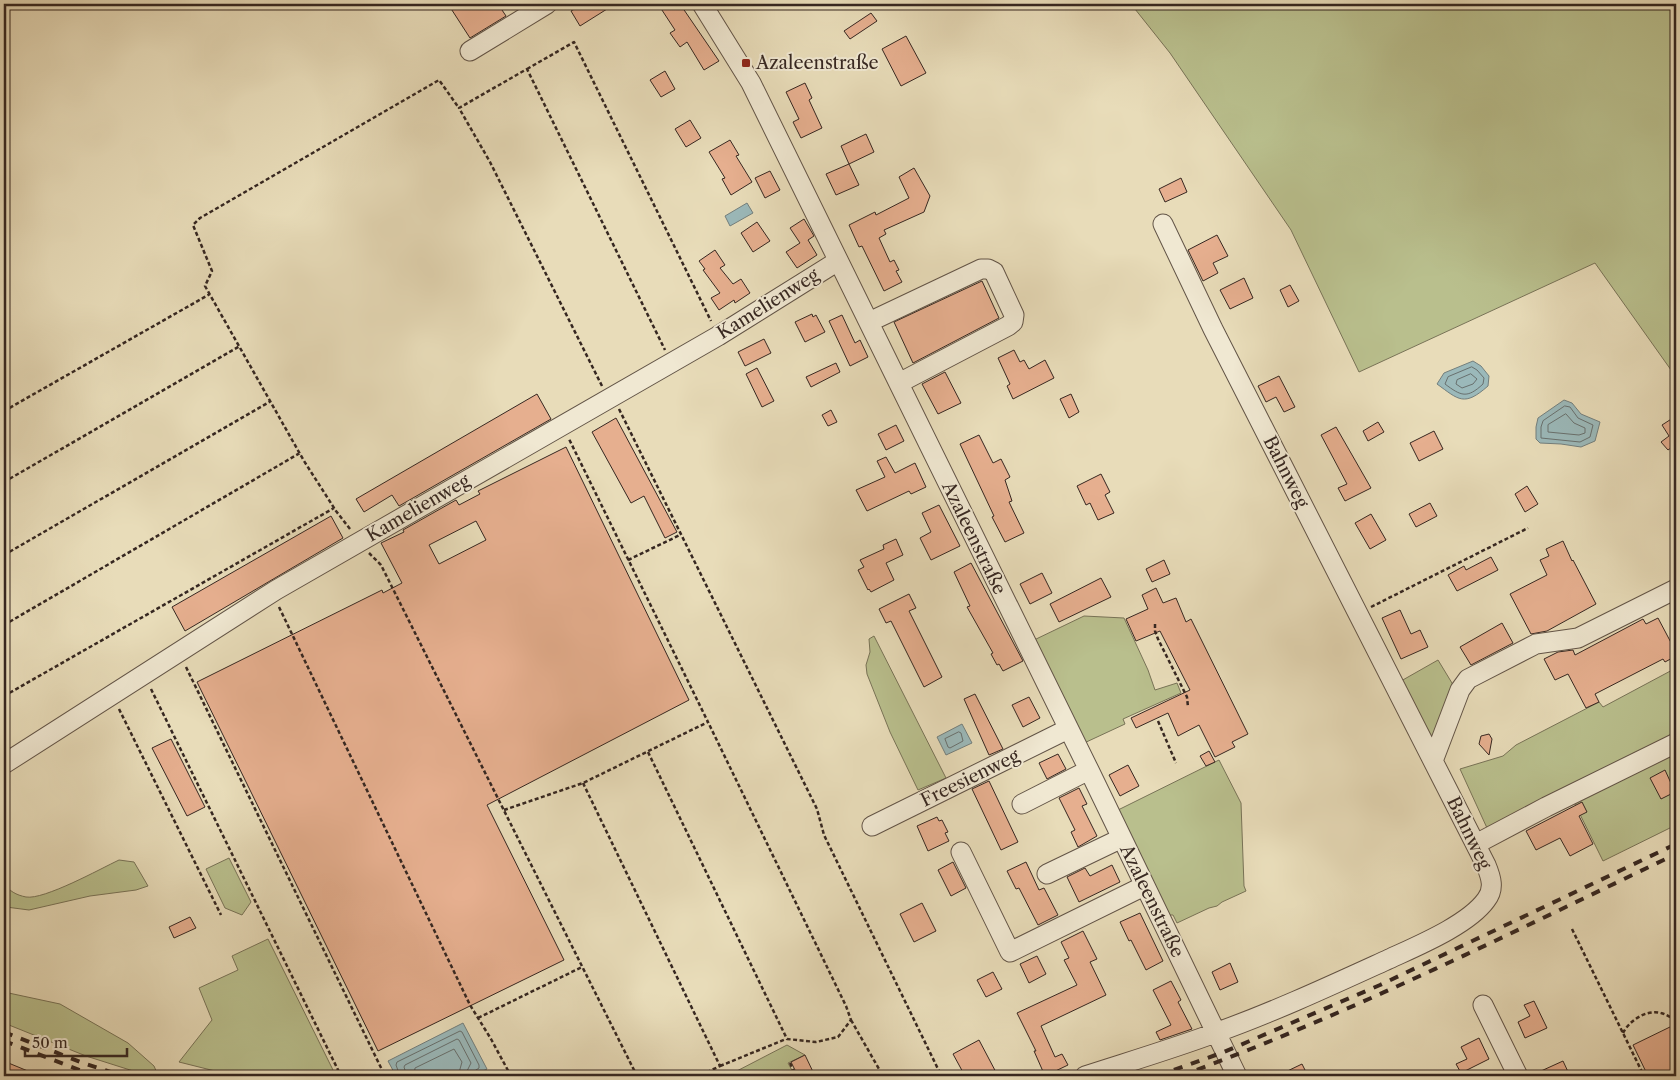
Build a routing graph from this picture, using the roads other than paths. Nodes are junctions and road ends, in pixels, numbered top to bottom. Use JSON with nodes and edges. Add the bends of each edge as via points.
{"nodes":[{"id":1,"x":547,"y":4,"type":"edge"},
{"id":2,"x":702,"y":4,"type":"edge"},
{"id":3,"x":470,"y":51,"type":"dead end"},
{"id":4,"x":1163,"y":224,"type":"dead end"},
{"id":5,"x":838,"y":261,"type":"junction"},
{"id":6,"x":869,"y":322,"type":"junction"},
{"id":7,"x":899,"y":383,"type":"junction"},
{"id":8,"x":1676,"y":589,"type":"edge"},
{"id":9,"x":1068,"y":729,"type":"junction"},
{"id":10,"x":1676,"y":743,"type":"edge"},
{"id":11,"x":1433,"y":761,"type":"junction"},
{"id":12,"x":4,"y":764,"type":"edge"},
{"id":13,"x":1089,"y":770,"type":"junction"},
{"id":14,"x":1022,"y":804,"type":"dead end"},
{"id":15,"x":872,"y":826,"type":"dead end"},
{"id":16,"x":1122,"y":838,"type":"junction"},
{"id":17,"x":1476,"y":844,"type":"junction"},
{"id":18,"x":961,"y":852,"type":"dead end"},
{"id":19,"x":1047,"y":874,"type":"dead end"},
{"id":20,"x":1144,"y":886,"type":"junction"},
{"id":21,"x":1483,"y":1005,"type":"dead end"},
{"id":22,"x":1215,"y":1033,"type":"junction"},
{"id":23,"x":1085,"y":1076,"type":"edge"},
{"id":24,"x":1237,"y":1076,"type":"edge"},
{"id":25,"x":1518,"y":1076,"type":"edge"}],
"edges":[{"from":1,"to":3,"type":"street"},
{"from":2,"to":5,"type":"street","name":"Azaleenstraße","via":[[751,83]]},
{"from":4,"to":11,"type":"street","name":"Bahnweg"},
{"from":5,"to":6,"type":"street","name":"Azaleenstraße"},
{"from":5,"to":12,"type":"street","name":"Kamelienweg","via":[[718,336],[271,593]]},
{"from":6,"to":7,"type":"street","name":"Azaleenstraße"},
{"from":6,"to":7,"type":"street","via":[[981,269],[994,272],[1014,315],[1013,322]]},
{"from":7,"to":9,"type":"street","name":"Azaleenstraße"},
{"from":8,"to":11,"type":"street","via":[[1578,638],[1536,644],[1468,679],[1460,690]]},
{"from":9,"to":13,"type":"street","name":"Azaleenstraße"},
{"from":9,"to":15,"type":"street","name":"Freesienweg"},
{"from":10,"to":17,"type":"street"},
{"from":11,"to":17,"type":"street","name":"Bahnweg"},
{"from":13,"to":14,"type":"street"},
{"from":13,"to":16,"type":"street","name":"Azaleenstraße"},
{"from":16,"to":19,"type":"street"},
{"from":16,"to":20,"type":"street","name":"Azaleenstraße"},
{"from":17,"to":22,"type":"street","name":"Bahnweg","via":[[1492,882],[1491,891],[1486,901],[1456,926],[1364,971]]},
{"from":18,"to":20,"type":"street","via":[[1010,952]]},
{"from":20,"to":22,"type":"street","name":"Azaleenstraße"},
{"from":21,"to":25,"type":"street"},
{"from":22,"to":23,"type":"street","name":"Bahnweg"},
{"from":22,"to":24,"type":"street","name":"Azaleenstraße"}]}
